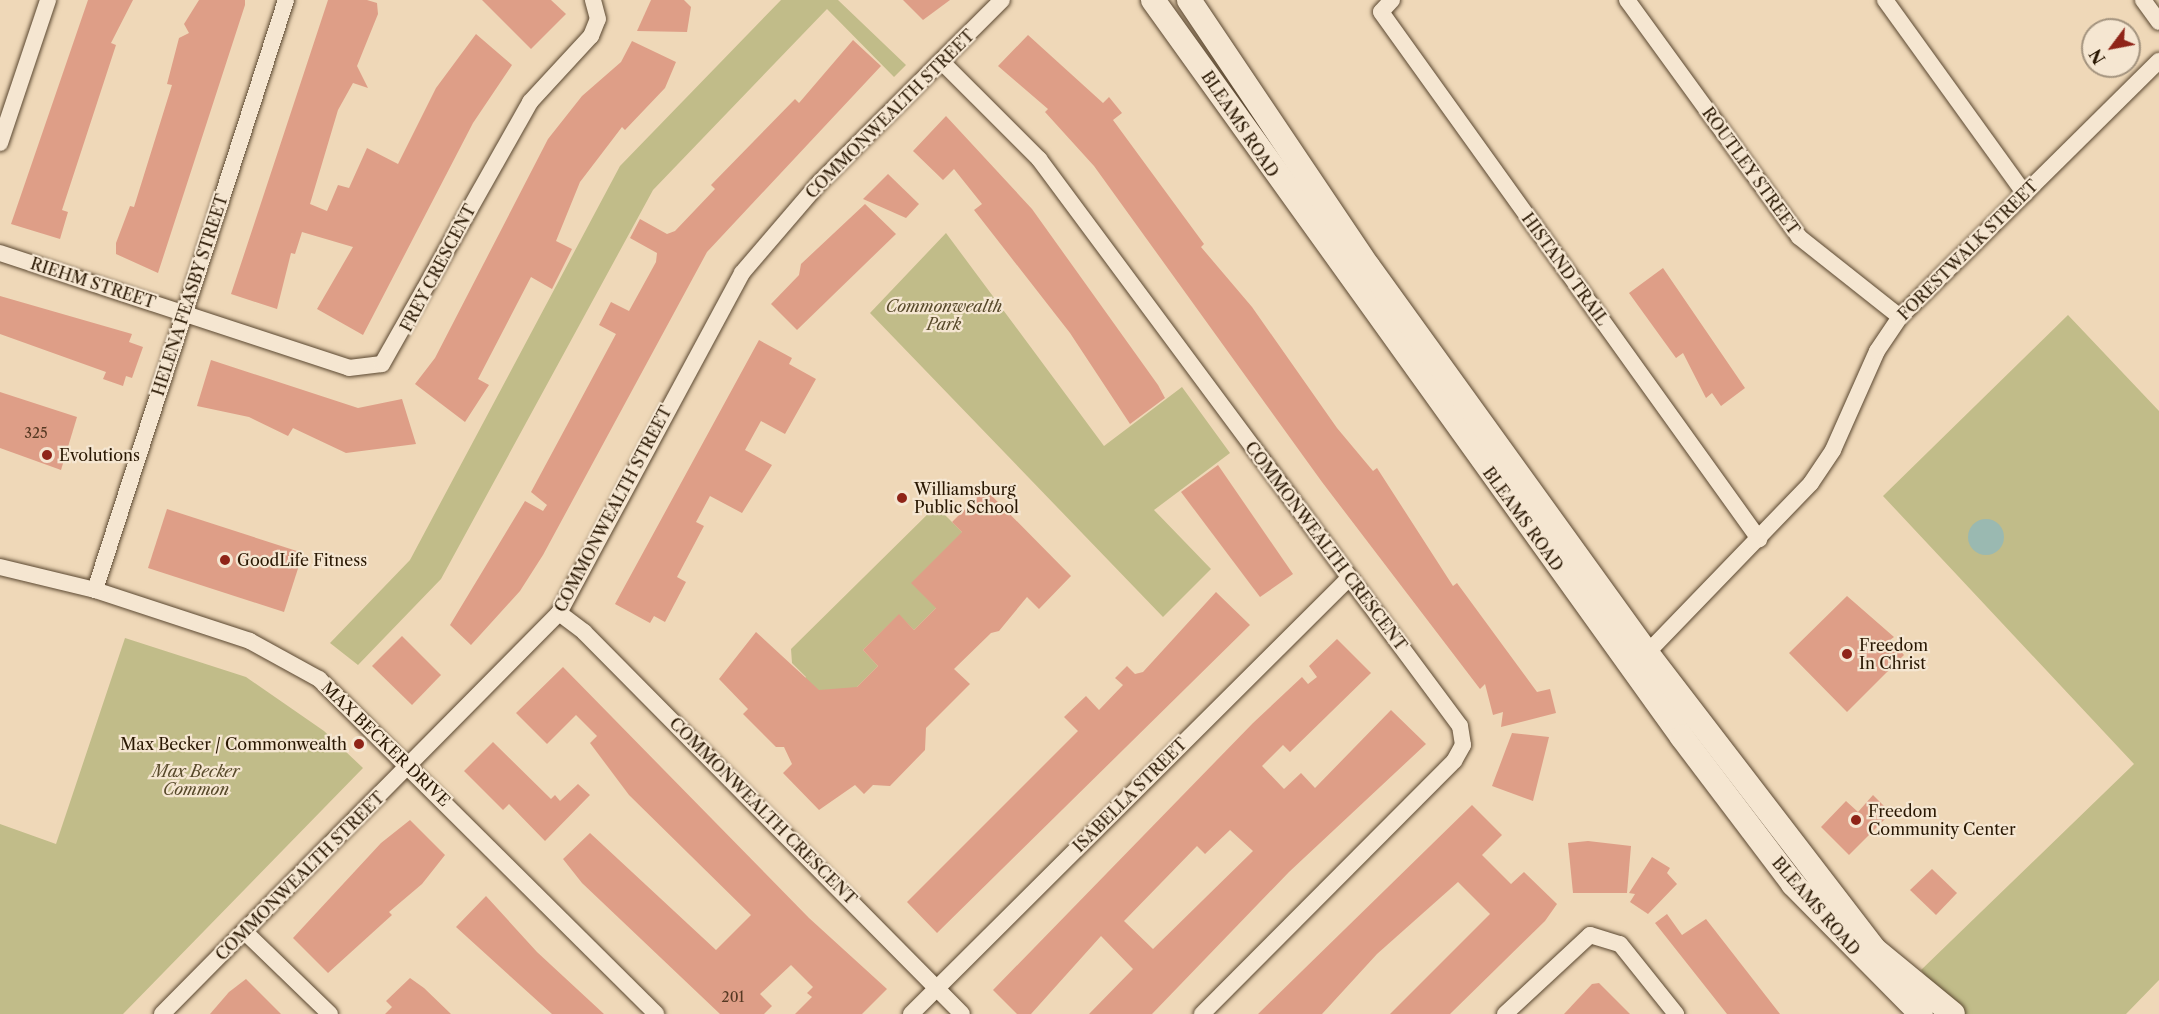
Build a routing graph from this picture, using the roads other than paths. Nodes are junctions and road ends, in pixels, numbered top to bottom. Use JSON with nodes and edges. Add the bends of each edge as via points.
{"nodes":[{"id":1,"x":48,"y":0,"type":"edge"},
{"id":2,"x":286,"y":0,"type":"edge"},
{"id":3,"x":593,"y":0,"type":"edge"},
{"id":4,"x":1002,"y":0,"type":"edge"},
{"id":5,"x":1153,"y":0,"type":"edge"},
{"id":6,"x":1189,"y":0,"type":"edge"},
{"id":7,"x":1392,"y":0,"type":"edge"},
{"id":8,"x":1627,"y":0,"type":"edge"},
{"id":9,"x":1885,"y":0,"type":"edge"},
{"id":10,"x":2143,"y":0,"type":"edge"},
{"id":11,"x":2159,"y":22,"type":"edge"},
{"id":12,"x":941,"y":61,"type":"junction"},
{"id":13,"x":2159,"y":61,"type":"edge"},
{"id":14,"x":0,"y":143,"type":"edge"},
{"id":15,"x":2025,"y":194,"type":"junction"},
{"id":16,"x":0,"y":253,"type":"edge"},
{"id":17,"x":185,"y":314,"type":"junction"},
{"id":18,"x":1900,"y":317,"type":"junction"},
{"id":19,"x":1759,"y":539,"type":"junction"},
{"id":20,"x":0,"y":555,"type":"edge"},
{"id":21,"x":7,"y":567,"type":"edge"},
{"id":22,"x":1349,"y":578,"type":"junction"},
{"id":23,"x":96,"y":590,"type":"junction"},
{"id":24,"x":559,"y":613,"type":"junction"},
{"id":25,"x":1647,"y":653,"type":"junction"},
{"id":26,"x":410,"y":766,"type":"junction"},
{"id":27,"x":245,"y":932,"type":"junction"},
{"id":28,"x":937,"y":988,"type":"junction"},
{"id":29,"x":162,"y":1014,"type":"edge"},
{"id":30,"x":330,"y":1014,"type":"edge"},
{"id":31,"x":656,"y":1014,"type":"edge"},
{"id":32,"x":911,"y":1014,"type":"edge"},
{"id":33,"x":962,"y":1014,"type":"edge"},
{"id":34,"x":1202,"y":1014,"type":"edge"},
{"id":35,"x":1505,"y":1014,"type":"edge"},
{"id":36,"x":1676,"y":1014,"type":"edge"},
{"id":37,"x":1921,"y":1014,"type":"edge"},
{"id":38,"x":1953,"y":1014,"type":"edge"}],
"edges":[{"from":1,"to":14,"type":"street"},
{"from":2,"to":17,"type":"street","name":"HELENA FEASBY STREET"},
{"from":3,"to":17,"type":"street","name":"FREY CRESCENT","via":[[598,19],[591,36],[530,102],[382,364],[350,368]]},
{"from":4,"to":12,"type":"street","name":"COMMONWEALTH STREET"},
{"from":5,"to":37,"type":"main road","name":"BLEAMS ROAD","via":[[1689,746],[1793,884]]},
{"from":6,"to":25,"type":"main road","name":"BLEAMS ROAD","via":[[1368,266]]},
{"from":7,"to":19,"type":"street","name":"HISTAND TRAIL","via":[[1381,12]]},
{"from":8,"to":18,"type":"street","name":"ROUTLEY STREET","via":[[1799,237]]},
{"from":9,"to":15,"type":"street"},
{"from":10,"to":11,"type":"street"},
{"from":12,"to":22,"type":"street","name":"COMMONWEALTH CRESCENT","via":[[1039,159]]},
{"from":12,"to":24,"type":"street","name":"COMMONWEALTH STREET","via":[[820,182],[742,273]]},
{"from":13,"to":15,"type":"street","name":"FORESTWALK STREET"},
{"from":15,"to":18,"type":"street","name":"FORESTWALK STREET"},
{"from":16,"to":17,"type":"street","name":"RIEHM STREET"},
{"from":17,"to":23,"type":"street","name":"HELENA FEASBY STREET"},
{"from":18,"to":19,"type":"street","name":"FORESTWALK STREET","via":[[1877,351],[1823,467]]},
{"from":19,"to":25,"type":"street","name":"FORESTWALK STREET"},
{"from":20,"to":21,"type":"street","name":"MAX BECKER DRIVE"},
{"from":21,"to":23,"type":"street","name":"MAX BECKER DRIVE"},
{"from":22,"to":28,"type":"street","name":"ISABELLA STREET"},
{"from":22,"to":34,"type":"street","name":"COMMONWEALTH CRESCENT","via":[[1460,726],[1463,745],[1454,761]]},
{"from":23,"to":26,"type":"street","name":"MAX BECKER DRIVE","via":[[278,654],[319,679]]},
{"from":24,"to":26,"type":"street","name":"COMMONWEALTH STREET"},
{"from":24,"to":28,"type":"street","name":"COMMONWEALTH CRESCENT","via":[[592,640]]},
{"from":25,"to":38,"type":"main road","name":"BLEAMS ROAD","via":[[1875,949]]},
{"from":26,"to":27,"type":"street","name":"COMMONWEALTH STREET"},
{"from":26,"to":31,"type":"street","name":"MAX BECKER DRIVE"},
{"from":27,"to":29,"type":"street","name":"COMMONWEALTH STREET"},
{"from":27,"to":30,"type":"street"},
{"from":28,"to":32,"type":"street","name":"ISABELLA STREET"},
{"from":28,"to":33,"type":"street","name":"COMMONWEALTH CRESCENT"},
{"from":35,"to":36,"type":"street","via":[[1590,935],[1620,945]]}]}
